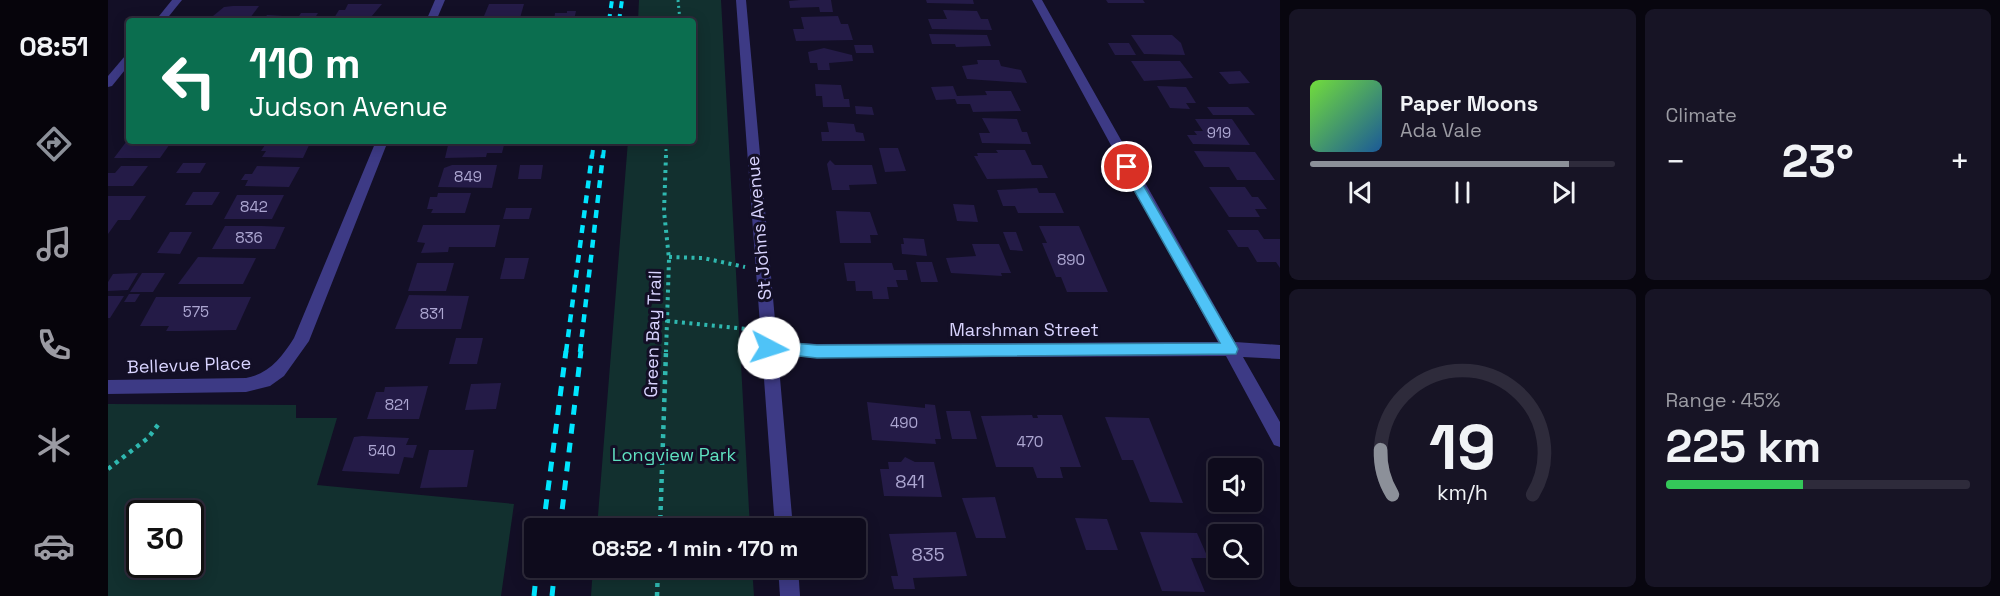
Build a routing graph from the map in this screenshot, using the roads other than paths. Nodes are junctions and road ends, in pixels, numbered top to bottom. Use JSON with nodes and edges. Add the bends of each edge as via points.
{"nodes":[{"id":1,"x":177,"y":0,"type":"edge"},
{"id":2,"x":440,"y":0,"type":"edge"},
{"id":3,"x":741,"y":0,"type":"edge"},
{"id":4,"x":1036,"y":0,"type":"edge"},
{"id":5,"x":162,"y":18,"type":"edge"},
{"id":6,"x":432,"y":18,"type":"edge"},
{"id":7,"x":126,"y":62,"type":"edge"},
{"id":8,"x":108,"y":83,"type":"edge"},
{"id":9,"x":381,"y":144,"type":"edge"},
{"id":10,"x":769,"y":348,"type":"junction"},
{"id":11,"x":1231,"y":349,"type":"junction"},
{"id":12,"x":1280,"y":352,"type":"edge"},
{"id":13,"x":108,"y":387,"type":"edge"},
{"id":14,"x":1280,"y":439,"type":"edge"},
{"id":15,"x":783,"y":518,"type":"edge"},
{"id":16,"x":789,"y":578,"type":"edge"},
{"id":17,"x":790,"y":596,"type":"edge"}],
"edges":[{"from":1,"to":5,"type":"street"},
{"from":2,"to":6,"type":"street"},
{"from":3,"to":10,"type":"street","name":"St Johns Avenue"},
{"from":4,"to":11,"type":"street"},
{"from":7,"to":8,"type":"street"},
{"from":9,"to":13,"type":"street","name":"Bellevue Place","via":[[301,341],[288,362],[265,380],[246,385]]},
{"from":10,"to":11,"type":"street","name":"Marshman Street"},
{"from":10,"to":15,"type":"street","name":"St Johns Avenue"},
{"from":11,"to":12,"type":"street","name":"Marshman Street"},
{"from":11,"to":14,"type":"street"},
{"from":16,"to":17,"type":"street"}]}
